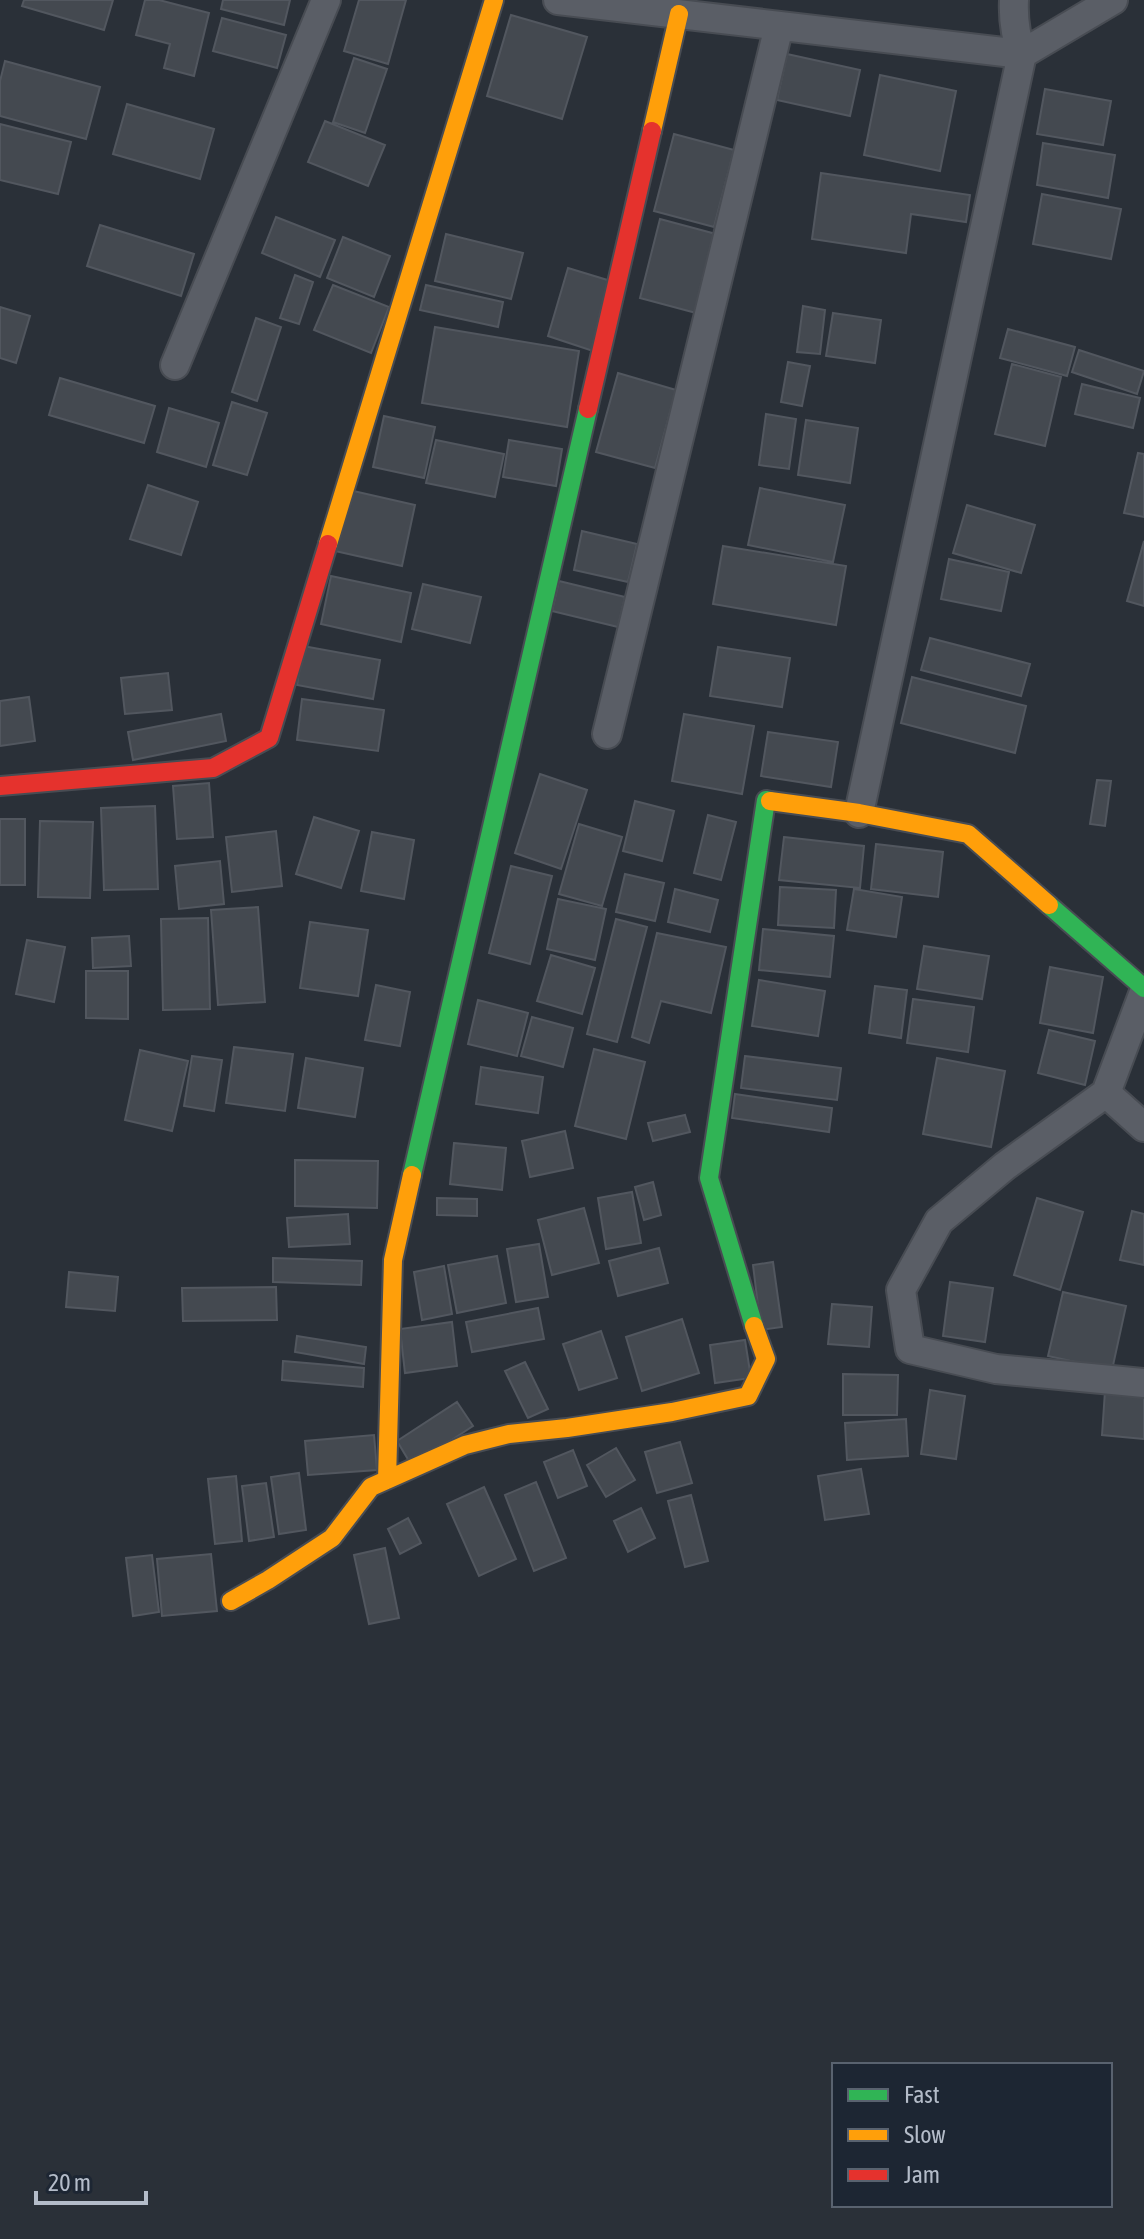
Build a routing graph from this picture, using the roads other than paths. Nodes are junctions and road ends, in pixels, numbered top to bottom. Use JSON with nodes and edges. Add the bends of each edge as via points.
{"nodes":[{"id":1,"x":326,"y":0,"type":"edge"},
{"id":2,"x":494,"y":0,"type":"edge"},
{"id":3,"x":558,"y":0,"type":"edge"},
{"id":4,"x":1014,"y":0,"type":"edge"},
{"id":5,"x":1113,"y":0,"type":"edge"},
{"id":6,"x":679,"y":14,"type":"junction"},
{"id":7,"x":779,"y":26,"type":"junction"},
{"id":8,"x":1022,"y":54,"type":"junction"},
{"id":9,"x":175,"y":365,"type":"dead end"},
{"id":10,"x":607,"y":734,"type":"dead end"},
{"id":11,"x":0,"y":786,"type":"edge"},
{"id":12,"x":859,"y":813,"type":"junction"},
{"id":13,"x":1144,"y":990,"type":"edge"},
{"id":14,"x":1106,"y":1093,"type":"junction"},
{"id":15,"x":1144,"y":1127,"type":"edge"},
{"id":16,"x":1144,"y":1383,"type":"edge"},
{"id":17,"x":387,"y":1480,"type":"junction"},
{"id":18,"x":231,"y":1601,"type":"dead end"}],
"edges":[{"from":1,"to":9,"type":"street"},
{"from":2,"to":11,"type":"street","via":[[269,738],[213,768]]},
{"from":3,"to":6,"type":"street"},
{"from":4,"to":8,"type":"street"},
{"from":5,"to":8,"type":"street"},
{"from":6,"to":7,"type":"street"},
{"from":6,"to":17,"type":"street","via":[[393,1260]]},
{"from":7,"to":8,"type":"street"},
{"from":7,"to":10,"type":"street"},
{"from":8,"to":12,"type":"street"},
{"from":12,"to":13,"type":"street","via":[[968,834]]},
{"from":12,"to":17,"type":"street","via":[[766,800],[709,1178],[766,1359],[748,1396],[509,1434],[465,1445]]},
{"from":13,"to":14,"type":"street"},
{"from":14,"to":15,"type":"street"},
{"from":14,"to":16,"type":"street","via":[[939,1221],[901,1290],[910,1349],[996,1369]]},
{"from":17,"to":18,"type":"street","via":[[371,1487],[332,1538]]}]}
